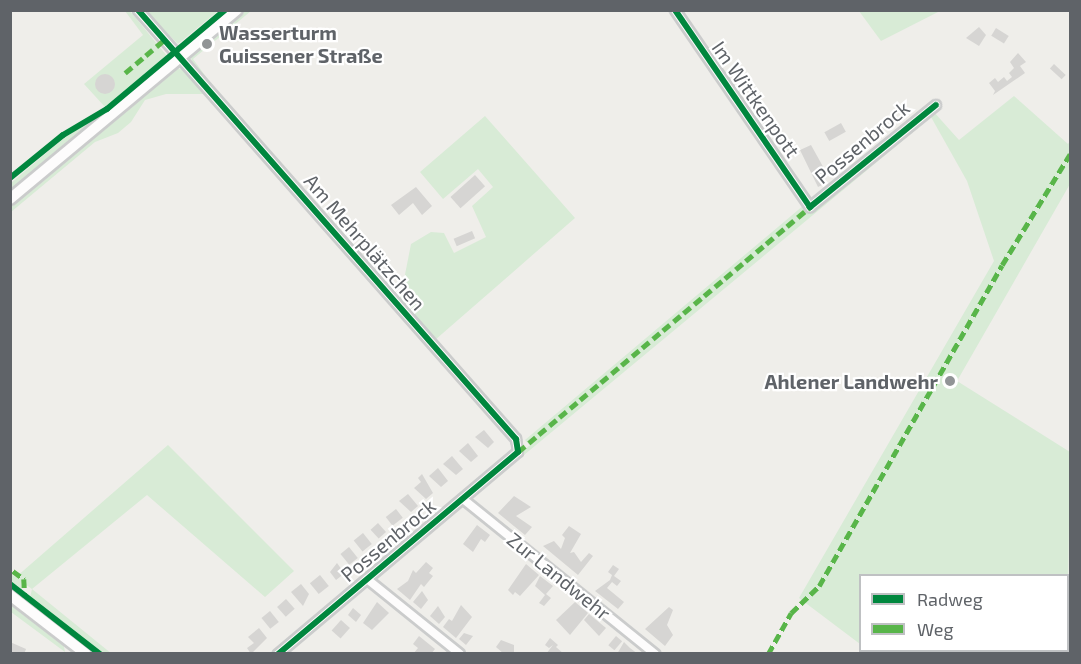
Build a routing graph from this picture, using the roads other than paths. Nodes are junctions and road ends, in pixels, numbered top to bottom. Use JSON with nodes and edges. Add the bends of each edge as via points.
{"nodes":[{"id":1,"x":138,"y":10,"type":"edge"},
{"id":2,"x":237,"y":10,"type":"edge"},
{"id":3,"x":675,"y":10,"type":"edge"},
{"id":4,"x":180,"y":58,"type":"junction"},
{"id":5,"x":936,"y":105,"type":"dead end"},
{"id":6,"x":10,"y":199,"type":"edge"},
{"id":7,"x":810,"y":207,"type":"joint"},
{"id":8,"x":518,"y":452,"type":"joint"},
{"id":9,"x":463,"y":499,"type":"junction"},
{"id":10,"x":367,"y":579,"type":"junction"},
{"id":11,"x":10,"y":595,"type":"edge"},
{"id":12,"x":86,"y":654,"type":"edge"},
{"id":13,"x":278,"y":654,"type":"edge"},
{"id":14,"x":460,"y":654,"type":"edge"},
{"id":15,"x":654,"y":654,"type":"edge"}],
"edges":[{"from":1,"to":4,"type":"street","name":"Am Mehrplätzchen"},
{"from":2,"to":4,"type":"street"},
{"from":3,"to":7,"type":"street","name":"Im Wittkenpott"},
{"from":4,"to":6,"type":"street"},
{"from":4,"to":8,"type":"street","name":"Am Mehrplätzchen","via":[[490,408],[516,440]]},
{"from":5,"to":7,"type":"street","name":"Possenbrock"},
{"from":8,"to":9,"type":"street","name":"Possenbrock"},
{"from":9,"to":10,"type":"street","name":"Possenbrock"},
{"from":9,"to":15,"type":"street","name":"Zur Landwehr"},
{"from":10,"to":13,"type":"street","name":"Possenbrock"},
{"from":10,"to":14,"type":"street"},
{"from":11,"to":12,"type":"street"}]}
